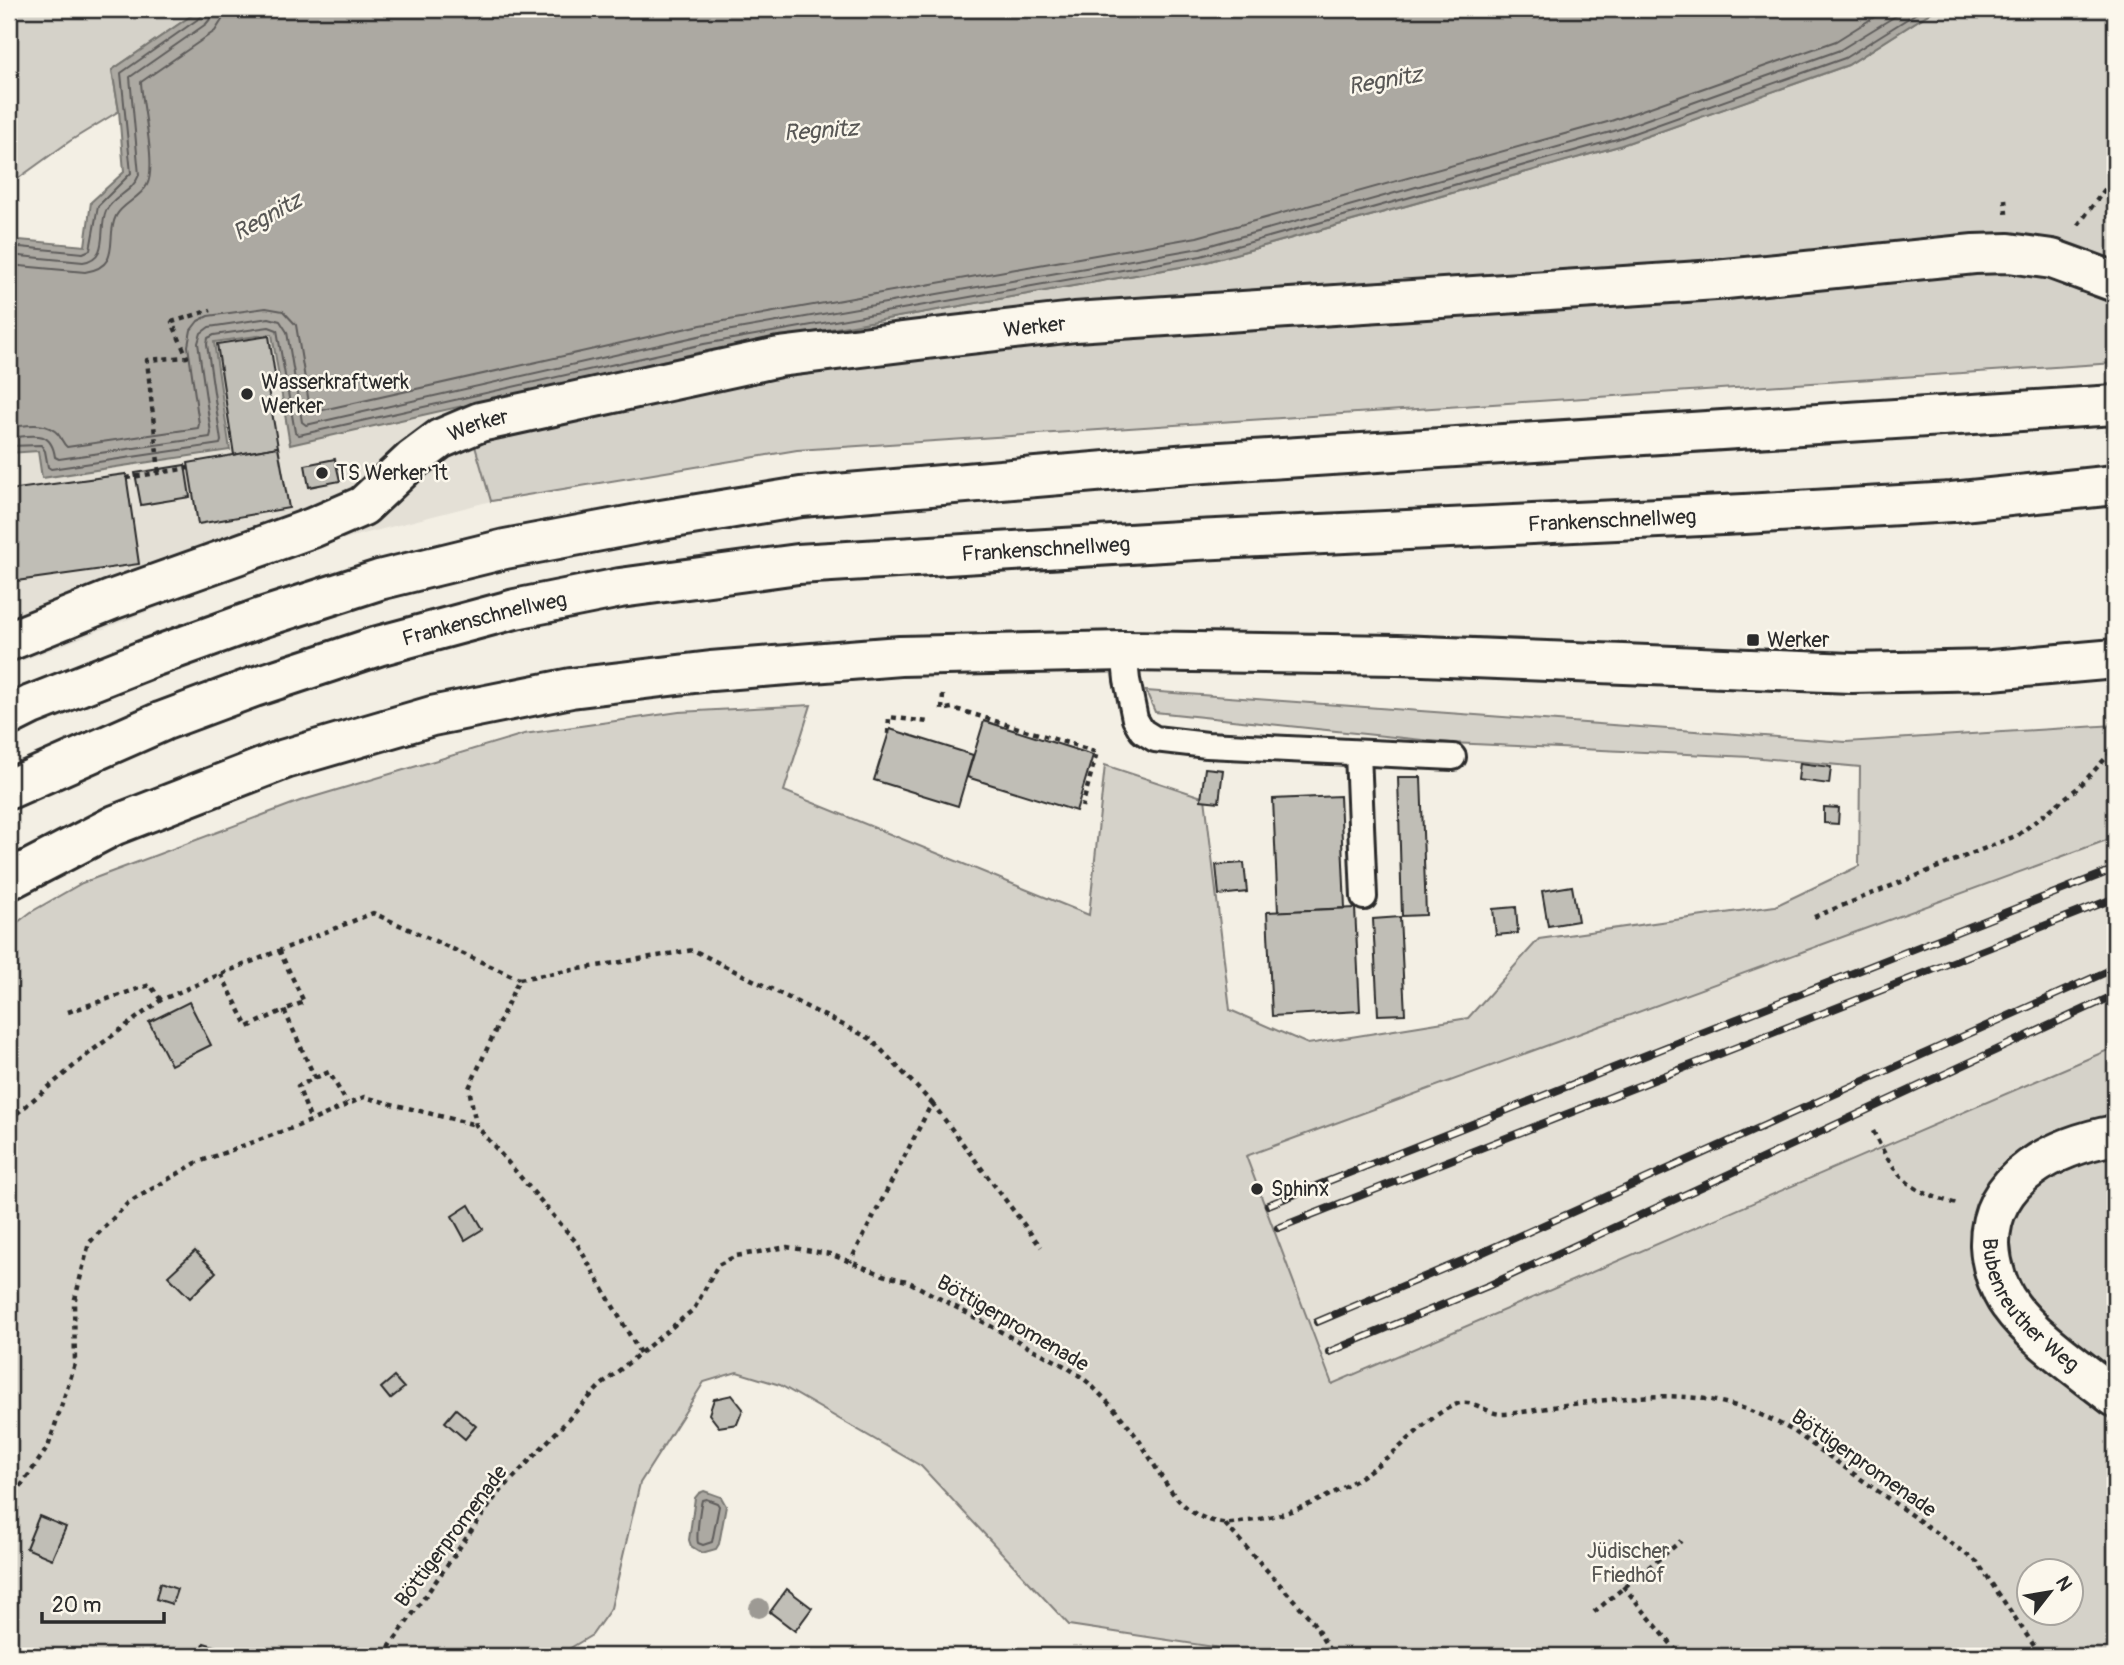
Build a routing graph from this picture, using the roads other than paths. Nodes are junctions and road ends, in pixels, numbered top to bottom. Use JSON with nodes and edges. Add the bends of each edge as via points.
{"nodes":[{"id":1,"x":2115,"y":282,"type":"edge"},
{"id":2,"x":2107,"y":406,"type":"edge"},
{"id":3,"x":2115,"y":485,"type":"edge"},
{"id":4,"x":9,"y":641,"type":"edge"},
{"id":5,"x":1124,"y":651,"type":"junction"},
{"id":6,"x":2115,"y":659,"type":"edge"},
{"id":7,"x":9,"y":716,"type":"edge"},
{"id":8,"x":1358,"y":753,"type":"junction"},
{"id":9,"x":1453,"y":757,"type":"dead end"},
{"id":10,"x":9,"y":789,"type":"edge"},
{"id":11,"x":9,"y":880,"type":"edge"},
{"id":12,"x":1364,"y":897,"type":"dead end"},
{"id":13,"x":2115,"y":1135,"type":"edge"},
{"id":14,"x":2115,"y":1397,"type":"edge"}],
"edges":[{"from":1,"to":4,"type":"main road","name":"Werker","via":[[2052,258],[1974,254],[1716,280],[1074,322],[779,357],[480,422],[440,439],[363,506]]},
{"from":2,"to":7,"type":"main road","via":[[1189,464],[801,496],[505,549],[379,580],[150,658]]},
{"from":3,"to":10,"type":"main road","name":"Frankenschnellweg","via":[[1952,502],[798,564],[620,588],[515,609],[378,646],[163,721]]},
{"from":5,"to":6,"type":"main road","via":[[1398,655],[1852,673],[1992,670]]},
{"from":5,"to":8,"type":"lane","via":[[1135,719],[1142,731],[1156,739]]},
{"from":5,"to":11,"type":"main road","via":[[900,656],[571,688],[445,714],[285,759],[116,825]]},
{"from":8,"to":9,"type":"lane"},
{"from":8,"to":12,"type":"lane"},
{"from":13,"to":14,"type":"main road","name":"Bubenreuther Weg","via":[[2055,1153],[2031,1166],[2002,1195],[1990,1235],[1990,1257],[2010,1305],[2036,1334]]}]}
